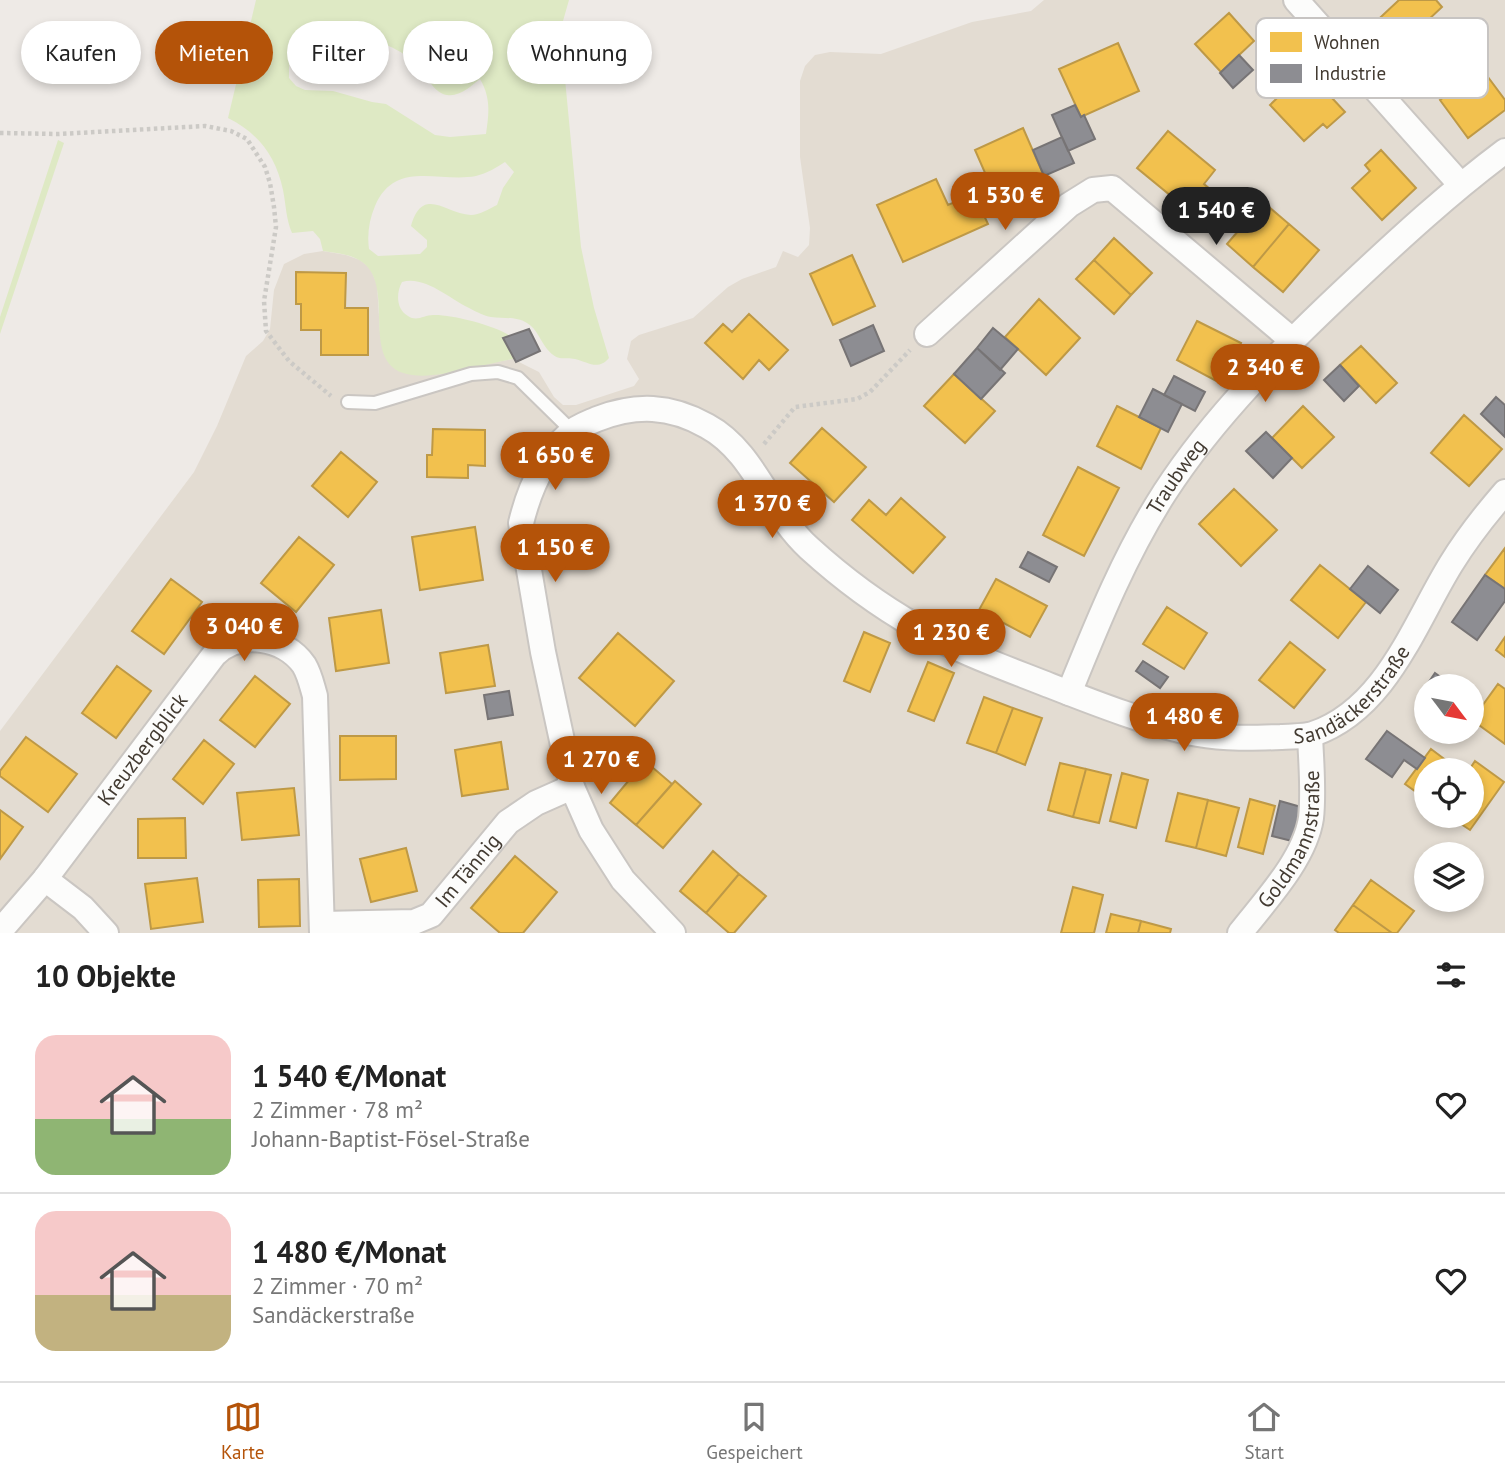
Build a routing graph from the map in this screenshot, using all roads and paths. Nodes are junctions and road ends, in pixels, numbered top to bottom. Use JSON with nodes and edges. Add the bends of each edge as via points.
{"nodes":[{"id":1,"x":1296,"y":0,"type":"edge"},
{"id":2,"x":1312,"y":18,"type":"edge"},
{"id":3,"x":1383,"y":98,"type":"edge"},
{"id":4,"x":0,"y":134,"type":"edge"},
{"id":5,"x":1505,"y":150,"type":"edge"},
{"id":6,"x":1460,"y":184,"type":"junction"},
{"id":7,"x":927,"y":334,"type":"joint"},
{"id":8,"x":1292,"y":340,"type":"junction"},
{"id":9,"x":348,"y":402,"type":"joint"},
{"id":10,"x":564,"y":439,"type":"junction"},
{"id":11,"x":749,"y":464,"type":"junction"},
{"id":12,"x":1505,"y":492,"type":"edge"},
{"id":13,"x":1069,"y":693,"type":"junction"},
{"id":14,"x":1310,"y":736,"type":"junction"},
{"id":15,"x":572,"y":787,"type":"junction"},
{"id":16,"x":45,"y":879,"type":"junction"},
{"id":17,"x":322,"y":928,"type":"edge"},
{"id":18,"x":0,"y":930,"type":"edge"},
{"id":19,"x":106,"y":933,"type":"edge"},
{"id":20,"x":673,"y":933,"type":"edge"},
{"id":21,"x":1240,"y":933,"type":"edge"}],
"edges":[{"from":1,"to":2,"type":"street"},
{"from":3,"to":6,"type":"street"},
{"from":4,"to":9,"type":"path","via":[[205,126],[247,139],[265,167],[276,227],[264,301],[266,331],[289,361],[327,394]]},
{"from":5,"to":6,"type":"street","name":"Traubweg"},
{"from":6,"to":8,"type":"street","name":"Traubweg"},
{"from":7,"to":8,"type":"street","via":[[1069,205],[1093,190],[1112,188]]},
{"from":7,"to":11,"type":"path","via":[[870,392],[857,399],[795,407]]},
{"from":8,"to":13,"type":"street","name":"Traubweg","via":[[1215,426],[1166,491],[1129,554]]},
{"from":9,"to":10,"type":"lane","via":[[375,403],[471,374],[498,372],[518,378]]},
{"from":10,"to":11,"type":"street","name":"Sandäckerstraße","via":[[622,410],[653,408],[709,426]]},
{"from":10,"to":15,"type":"street","via":[[539,473],[521,523]]},
{"from":11,"to":13,"type":"street","name":"Sandäckerstraße","via":[[806,546],[861,591],[919,628]]},
{"from":12,"to":14,"type":"street","name":"Sandäckerstraße","via":[[1452,563],[1400,654],[1368,699],[1338,723]]},
{"from":13,"to":14,"type":"street","name":"Sandäckerstraße","via":[[1199,734]]},
{"from":14,"to":21,"type":"street","name":"Goldmannstraße","via":[[1311,818],[1304,842],[1282,880]]},
{"from":15,"to":17,"type":"street","name":"Im Tännig","via":[[508,822],[431,915],[414,922]]},
{"from":15,"to":20,"type":"street","via":[[591,830],[622,880]]},
{"from":16,"to":17,"type":"street","name":"Kreuzbergblick","via":[[214,655],[230,643],[249,638],[266,641],[296,656],[308,673],[315,696]]},
{"from":16,"to":18,"type":"street","name":"Kreuzbergblick"},
{"from":16,"to":19,"type":"street"}]}
